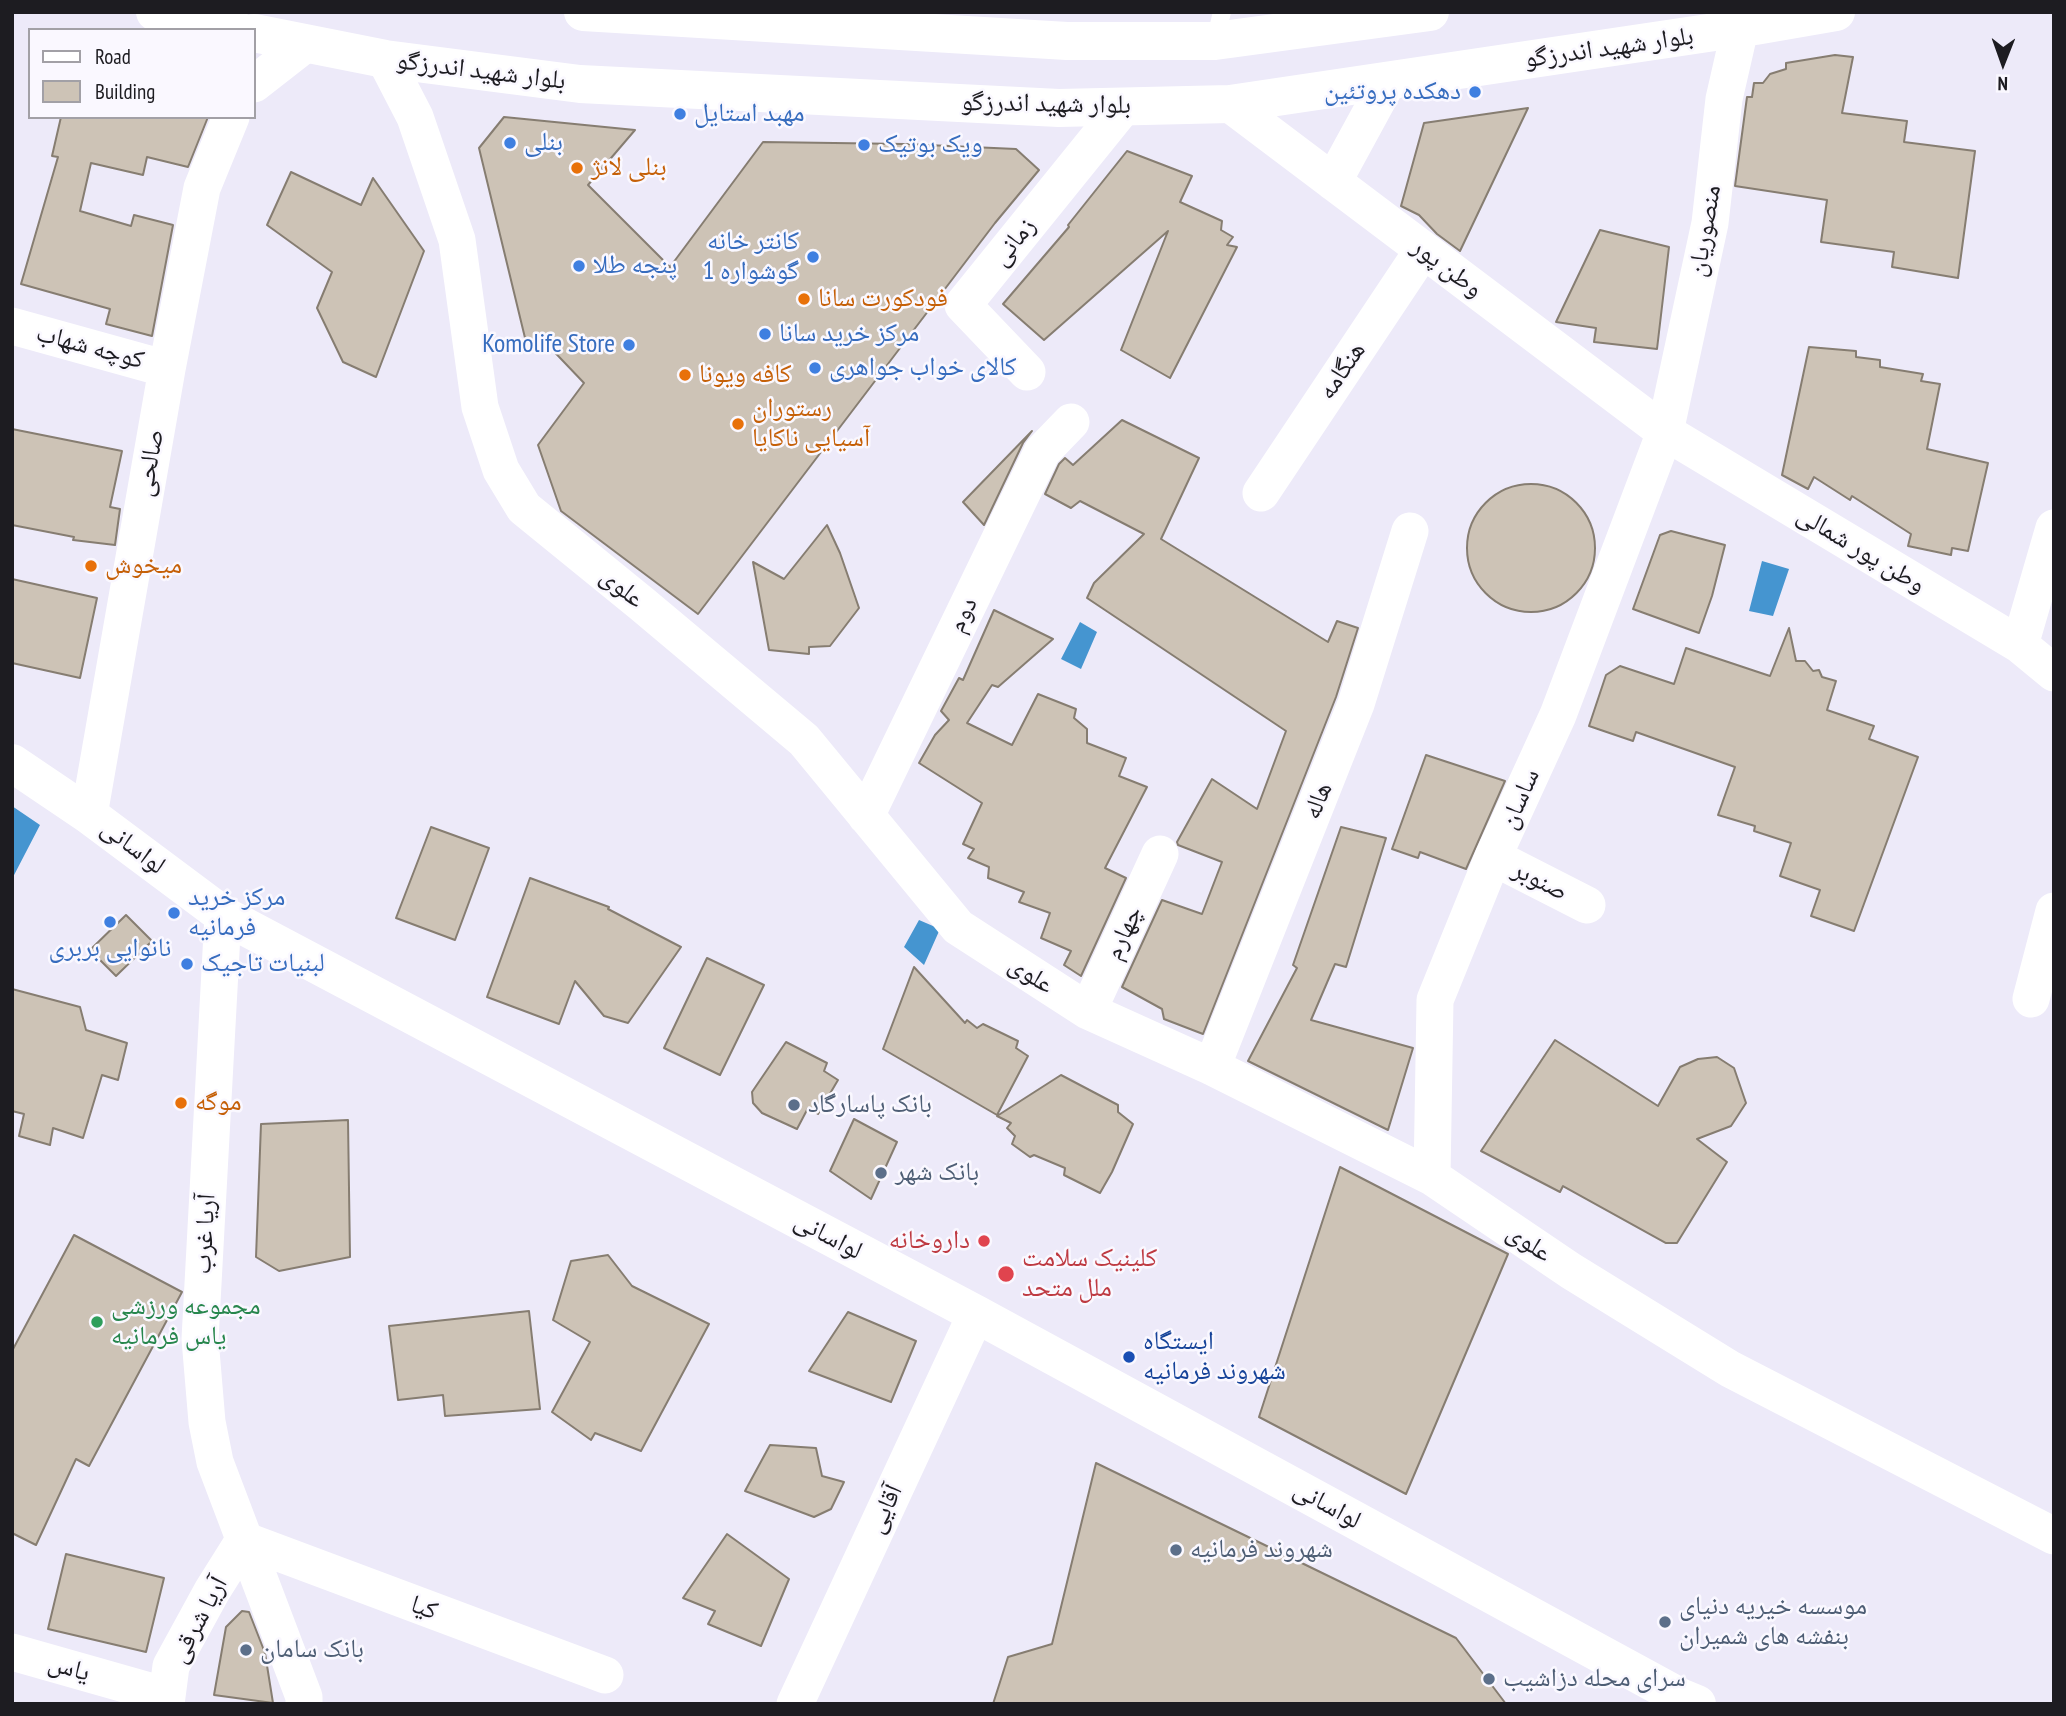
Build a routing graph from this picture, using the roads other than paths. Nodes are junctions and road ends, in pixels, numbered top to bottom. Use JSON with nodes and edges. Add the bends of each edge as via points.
{"nodes":[{"id":1,"x":155,"y":12,"type":"edge"},
{"id":2,"x":583,"y":12,"type":"edge"},
{"id":3,"x":1430,"y":12,"type":"edge"},
{"id":4,"x":1836,"y":12,"type":"edge"},
{"id":5,"x":944,"y":23,"type":"edge"},
{"id":6,"x":1219,"y":27,"type":"edge"},
{"id":7,"x":228,"y":28,"type":"edge"},
{"id":8,"x":1740,"y":29,"type":"junction"},
{"id":9,"x":256,"y":33,"type":"edge"},
{"id":10,"x":304,"y":44,"type":"junction"},
{"id":11,"x":385,"y":59,"type":"junction"},
{"id":12,"x":1388,"y":81,"type":"junction"},
{"id":13,"x":256,"y":82,"type":"edge"},
{"id":14,"x":1230,"y":104,"type":"junction"},
{"id":15,"x":1123,"y":107,"type":"junction"},
{"id":16,"x":230,"y":119,"type":"edge"},
{"id":17,"x":1333,"y":183,"type":"junction"},
{"id":18,"x":1423,"y":250,"type":"junction"},
{"id":19,"x":12,"y":326,"type":"edge"},
{"id":20,"x":167,"y":369,"type":"junction"},
{"id":21,"x":1027,"y":372,"type":"dead end"},
{"id":22,"x":1071,"y":422,"type":"dead end"},
{"id":23,"x":1665,"y":432,"type":"junction"},
{"id":24,"x":1261,"y":493,"type":"dead end"},
{"id":25,"x":2054,"y":528,"type":"edge"},
{"id":26,"x":1410,"y":531,"type":"dead end"},
{"id":27,"x":2020,"y":645,"type":"junction"},
{"id":28,"x":2054,"y":673,"type":"edge"},
{"id":29,"x":12,"y":763,"type":"edge"},
{"id":30,"x":89,"y":815,"type":"junction"},
{"id":31,"x":866,"y":816,"type":"junction"},
{"id":32,"x":1160,"y":854,"type":"dead end"},
{"id":33,"x":1493,"y":857,"type":"junction"},
{"id":34,"x":1587,"y":905,"type":"dead end"},
{"id":35,"x":2054,"y":911,"type":"edge"},
{"id":36,"x":223,"y":915,"type":"junction"},
{"id":37,"x":2031,"y":999,"type":"dead end"},
{"id":38,"x":1088,"y":1011,"type":"junction"},
{"id":39,"x":1212,"y":1067,"type":"junction"},
{"id":40,"x":1432,"y":1177,"type":"junction"},
{"id":41,"x":976,"y":1314,"type":"junction"},
{"id":42,"x":2054,"y":1536,"type":"edge"},
{"id":43,"x":244,"y":1541,"type":"junction"},
{"id":44,"x":12,"y":1652,"type":"edge"},
{"id":45,"x":604,"y":1675,"type":"dead end"},
{"id":46,"x":166,"y":1700,"type":"edge"},
{"id":47,"x":304,"y":1704,"type":"edge"},
{"id":48,"x":795,"y":1704,"type":"edge"},
{"id":49,"x":1697,"y":1704,"type":"edge"}],
"edges":[{"from":1,"to":7,"type":"main road"},
{"from":2,"to":5,"type":"main road"},
{"from":3,"to":6,"type":"main road"},
{"from":4,"to":8,"type":"main road","name":"بلوار شهید اندرزگو"},
{"from":5,"to":6,"type":"main road","via":[[1067,41]]},
{"from":8,"to":12,"type":"main road","name":"بلوار شهید اندرزگو"},
{"from":8,"to":23,"type":"street","name":"منصوریان","via":[[1724,99],[1710,222]]},
{"from":9,"to":10,"type":"main road","name":"بلوار شهید اندرزگو"},
{"from":10,"to":11,"type":"main road","name":"بلوار شهید اندرزگو"},
{"from":10,"to":13,"type":"street"},
{"from":11,"to":15,"type":"main road","name":"بلوار شهید اندرزگو","via":[[580,84],[1059,108]]},
{"from":11,"to":31,"type":"street","name":"علوی","via":[[415,117],[457,240],[480,407],[500,470],[524,508],[804,740]]},
{"from":12,"to":14,"type":"main road","name":"بلوار شهید اندرزگو"},
{"from":12,"to":17,"type":"street"},
{"from":14,"to":15,"type":"main road","name":"بلوار شهید اندرزگو"},
{"from":14,"to":17,"type":"street","name":"وطن پور"},
{"from":15,"to":21,"type":"street","name":"زمانی","via":[[963,305]]},
{"from":16,"to":20,"type":"street","name":"صالحی","via":[[202,188]]},
{"from":17,"to":18,"type":"street","name":"وطن پور"},
{"from":18,"to":23,"type":"street","name":"وطن پور"},
{"from":18,"to":24,"type":"street","name":"هنگامه"},
{"from":19,"to":20,"type":"street","name":"کوچه شهاب"},
{"from":20,"to":30,"type":"street","name":"صالحی"},
{"from":22,"to":31,"type":"street","name":"دوم","via":[[1042,452]]},
{"from":23,"to":27,"type":"street","name":"وطن پور شمالی"},
{"from":23,"to":33,"type":"street","name":"ساسان","via":[[1558,715]]},
{"from":25,"to":27,"type":"street"},
{"from":26,"to":39,"type":"street","name":"هاله","via":[[1356,704]]},
{"from":27,"to":28,"type":"street","name":"وطن پور شمالی"},
{"from":29,"to":30,"type":"main road","name":"لواسانی"},
{"from":30,"to":36,"type":"main road","name":"لواسانی"},
{"from":31,"to":38,"type":"street","name":"علوی","via":[[958,927]]},
{"from":32,"to":38,"type":"street","name":"چهارم"},
{"from":33,"to":34,"type":"street","name":"صنوبر"},
{"from":33,"to":40,"type":"street","name":"ساسان","via":[[1435,1000]]},
{"from":35,"to":37,"type":"street"},
{"from":36,"to":41,"type":"main road","name":"لواسانی"},
{"from":36,"to":43,"type":"street","name":"آریا غرب","via":[[200,1339],[215,1462]]},
{"from":38,"to":39,"type":"street","name":"علوی"},
{"from":39,"to":40,"type":"street","name":"علوی"},
{"from":40,"to":42,"type":"street","name":"علوی","via":[[1571,1271],[1730,1369]]},
{"from":41,"to":48,"type":"street","name":"آقایی"},
{"from":41,"to":49,"type":"main road","name":"لواسانی"},
{"from":43,"to":45,"type":"street","name":"کیا"},
{"from":43,"to":46,"type":"street","name":"آریا شرقی","via":[[172,1666]]},
{"from":43,"to":47,"type":"street","name":"آریا غرب"},
{"from":44,"to":46,"type":"street","name":"یاس"}]}
